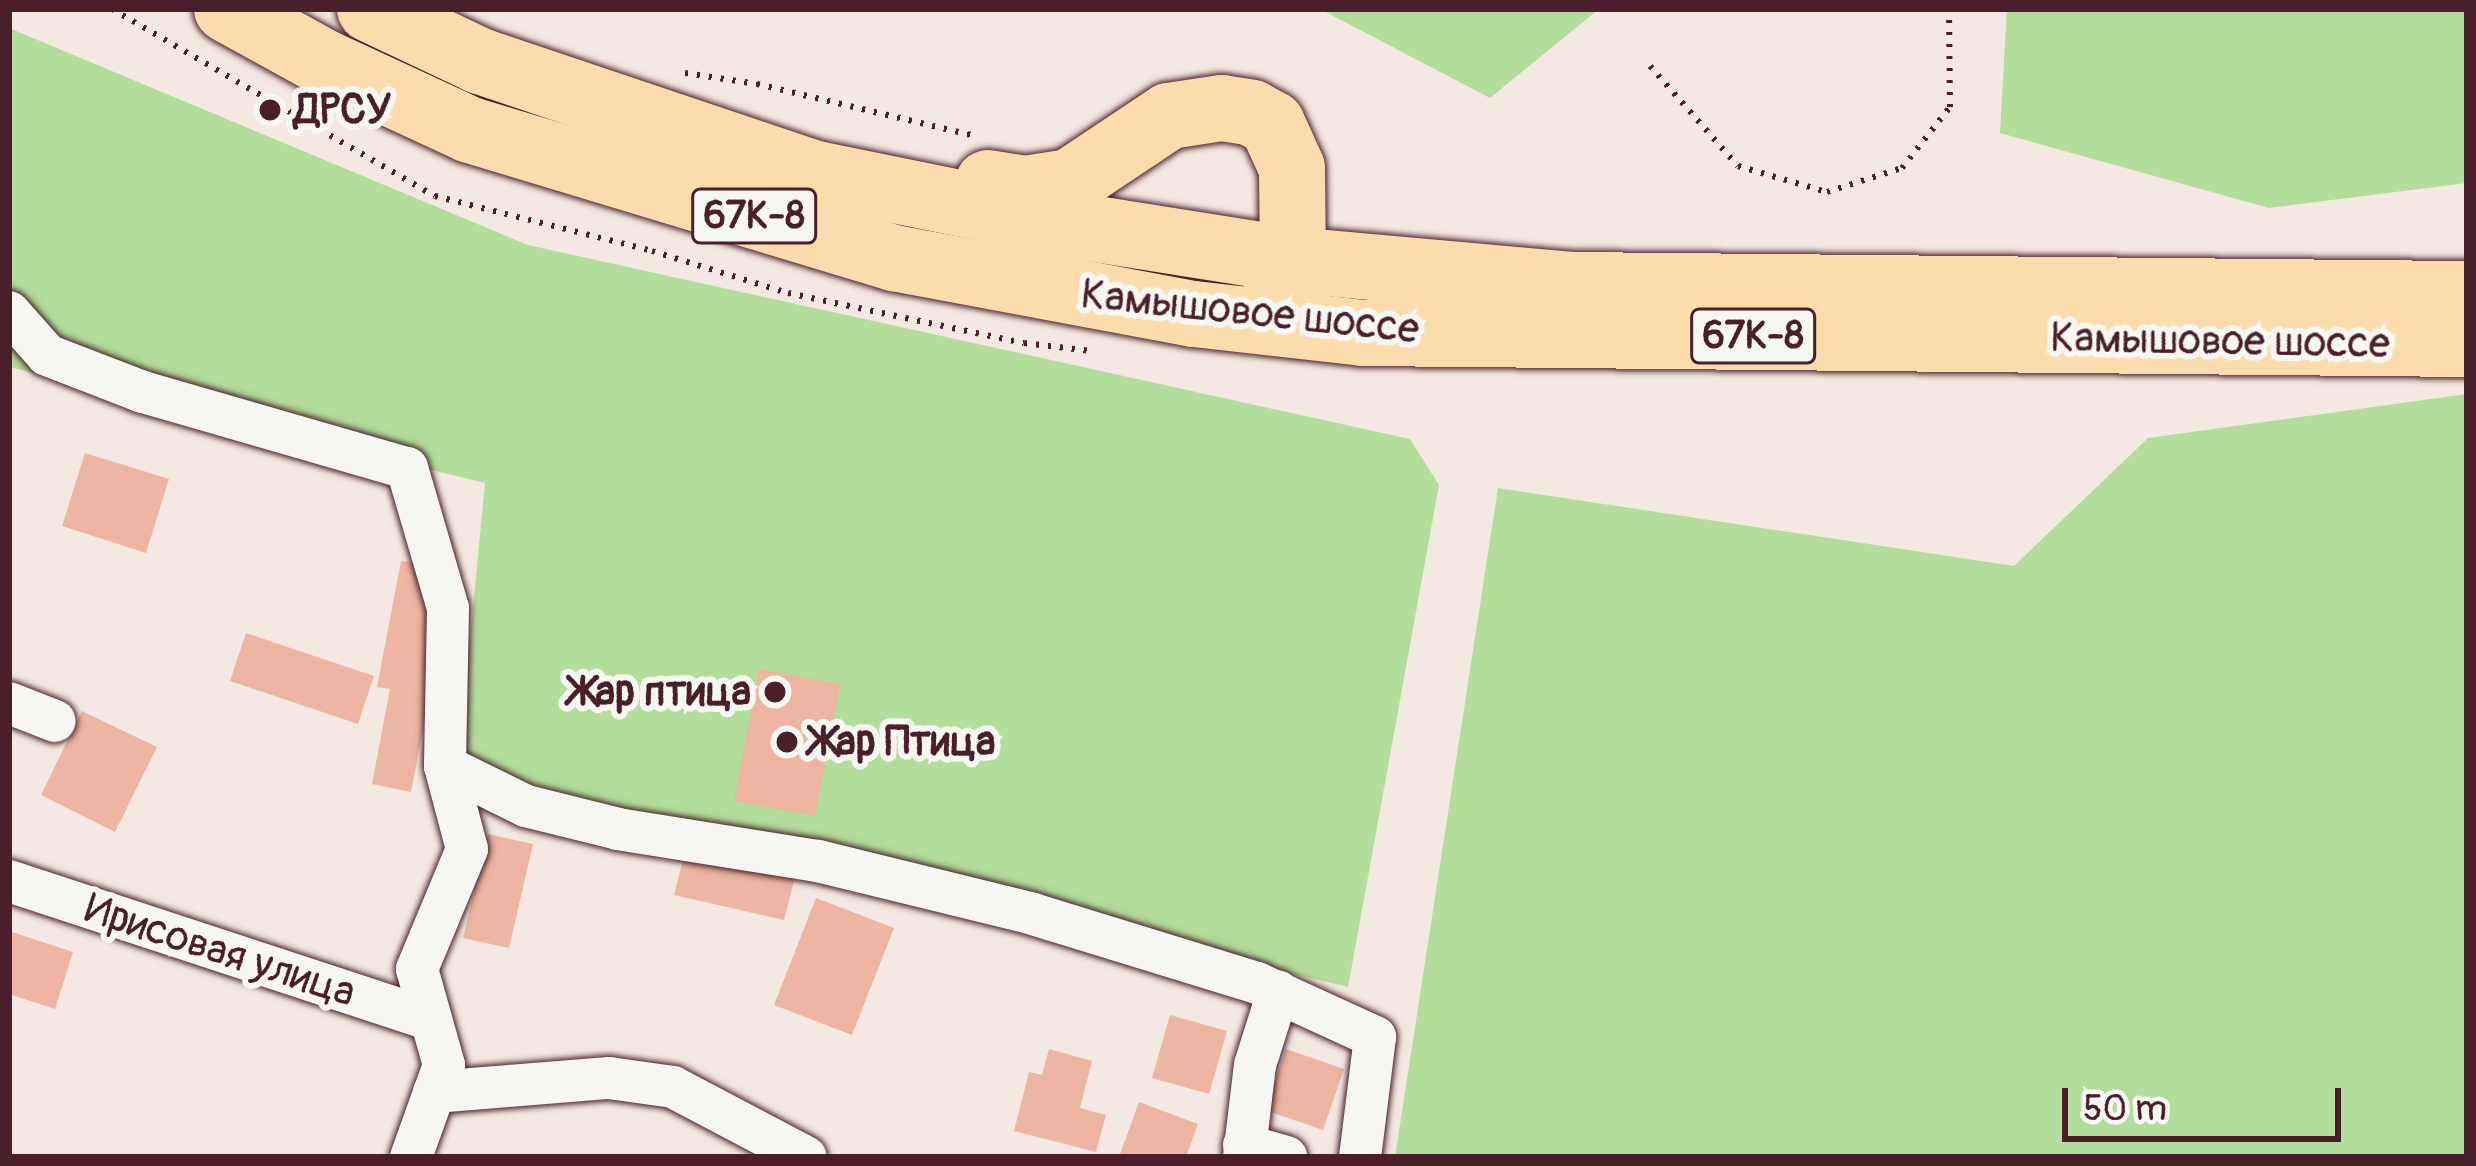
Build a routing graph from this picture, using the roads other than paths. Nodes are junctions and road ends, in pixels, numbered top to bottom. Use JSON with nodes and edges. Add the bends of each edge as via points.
{"nodes":[{"id":1,"x":227,"y":9,"type":"edge"},
{"id":2,"x":370,"y":9,"type":"edge"},
{"id":3,"x":816,"y":173,"type":"junction"},
{"id":4,"x":1293,"y":260,"type":"junction"},
{"id":5,"x":1042,"y":288,"type":"junction"},
{"id":6,"x":2467,"y":294,"type":"edge"},
{"id":7,"x":9,"y":312,"type":"edge"},
{"id":8,"x":2467,"y":344,"type":"edge"},
{"id":9,"x":9,"y":704,"type":"edge"},
{"id":10,"x":55,"y":721,"type":"dead end"},
{"id":11,"x":445,"y":766,"type":"junction"},
{"id":12,"x":9,"y":881,"type":"edge"},
{"id":13,"x":1278,"y":992,"type":"junction"},
{"id":14,"x":431,"y":1020,"type":"junction"},
{"id":15,"x":434,"y":1092,"type":"junction"},
{"id":16,"x":1244,"y":1151,"type":"edge"},
{"id":17,"x":411,"y":1157,"type":"edge"},
{"id":18,"x":806,"y":1157,"type":"edge"},
{"id":19,"x":1286,"y":1157,"type":"edge"},
{"id":20,"x":1360,"y":1157,"type":"edge"}],
"edges":[{"from":1,"to":5,"type":"main road","name":"Камышовое шоссе","number":"67К-8","via":[[470,130],[894,258]]},
{"from":2,"to":3,"type":"main road","name":"Камышовое шоссе","number":"67К-8","via":[[480,61]]},
{"from":3,"to":4,"type":"main road","name":"Камышовое шоссе","number":"67К-8"},
{"from":3,"to":4,"type":"main road","via":[[898,168],[1047,188],[1093,169],[1169,116],[1252,112],[1272,124],[1289,156]]},
{"from":4,"to":5,"type":"main road","via":[[1286,283],[1260,303],[1106,284]]},
{"from":4,"to":6,"type":"main road","name":"Камышовое шоссе","number":"67К-8","via":[[1572,285]]},
{"from":5,"to":8,"type":"main road","name":"Камышовое шоссе","number":"67К-8","via":[[1364,333]]},
{"from":7,"to":11,"type":"street","via":[[47,355],[143,392],[406,468],[448,608]]},
{"from":9,"to":10,"type":"street"},
{"from":11,"to":13,"type":"street","via":[[526,806],[990,904]]},
{"from":11,"to":14,"type":"street","via":[[467,849],[417,969]]},
{"from":12,"to":14,"type":"street","name":"Ирисовая улица"},
{"from":13,"to":16,"type":"street","via":[[1255,1065]]},
{"from":13,"to":20,"type":"street","via":[[1375,1036]]},
{"from":14,"to":15,"type":"street","via":[[444,1065]]},
{"from":15,"to":17,"type":"street"},
{"from":15,"to":18,"type":"street","via":[[609,1078],[673,1087]]},
{"from":16,"to":19,"type":"street"}]}
